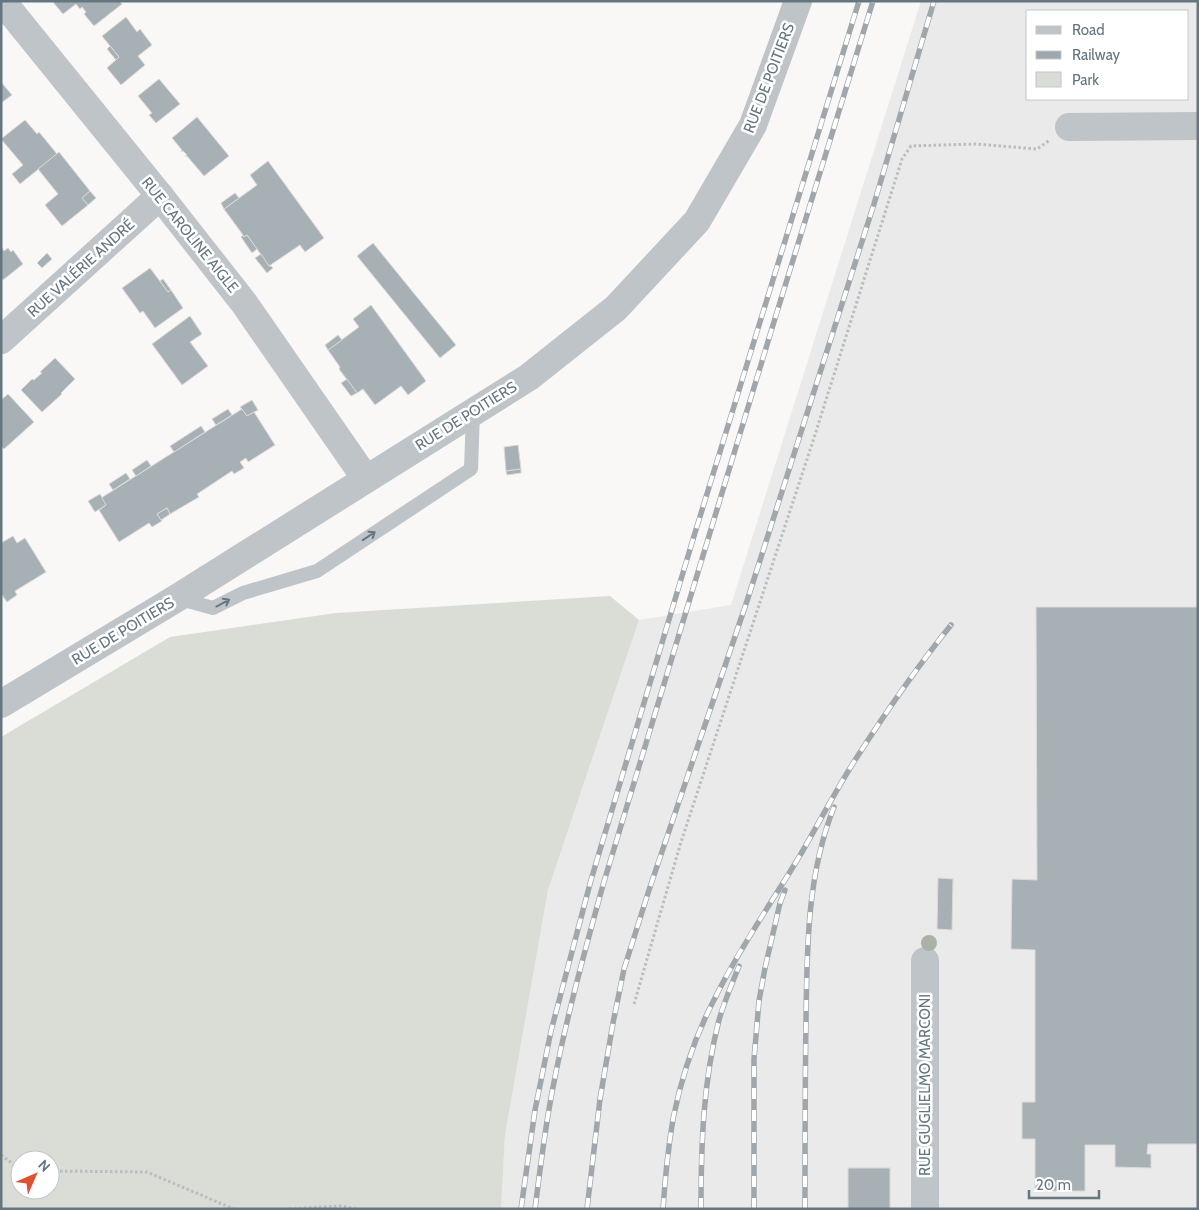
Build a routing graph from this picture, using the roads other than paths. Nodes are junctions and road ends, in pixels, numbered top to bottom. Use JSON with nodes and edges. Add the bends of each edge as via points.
{"nodes":[{"id":1,"x":2,"y":1,"type":"edge"},
{"id":2,"x":798,"y":1,"type":"edge"},
{"id":3,"x":1198,"y":126,"type":"edge"},
{"id":4,"x":1069,"y":127,"type":"road end"},
{"id":5,"x":160,"y":196,"type":"junction"},
{"id":6,"x":1,"y":340,"type":"edge"},
{"id":7,"x":473,"y":412,"type":"junction"},
{"id":8,"x":366,"y":479,"type":"junction"},
{"id":9,"x":177,"y":598,"type":"junction"},
{"id":10,"x":1,"y":704,"type":"edge"},
{"id":11,"x":925,"y":961,"type":"dead end"},
{"id":12,"x":925,"y":1209,"type":"edge"}],
"edges":[{"from":1,"to":5,"type":"street","name":"RUE CAROLINE AIGLE"},
{"from":2,"to":7,"type":"street","name":"RUE DE POITIERS","via":[[753,125],[697,221],[616,308],[529,377]]},
{"from":3,"to":4,"type":"street"},
{"from":5,"to":6,"type":"street","name":"RUE VALÉRIE ANDRÉ"},
{"from":5,"to":8,"type":"street","name":"RUE CAROLINE AIGLE","via":[[244,303]]},
{"from":7,"to":8,"type":"street","name":"RUE DE POITIERS"},
{"from":9,"to":7,"type":"lane","one_way":true,"via":[[213,608],[243,592],[317,571],[470,469]]},
{"from":8,"to":9,"type":"street","name":"RUE DE POITIERS"},
{"from":9,"to":10,"type":"street","name":"RUE DE POITIERS"},
{"from":11,"to":12,"type":"street","name":"RUE GUGLIELMO MARCONI"}]}
